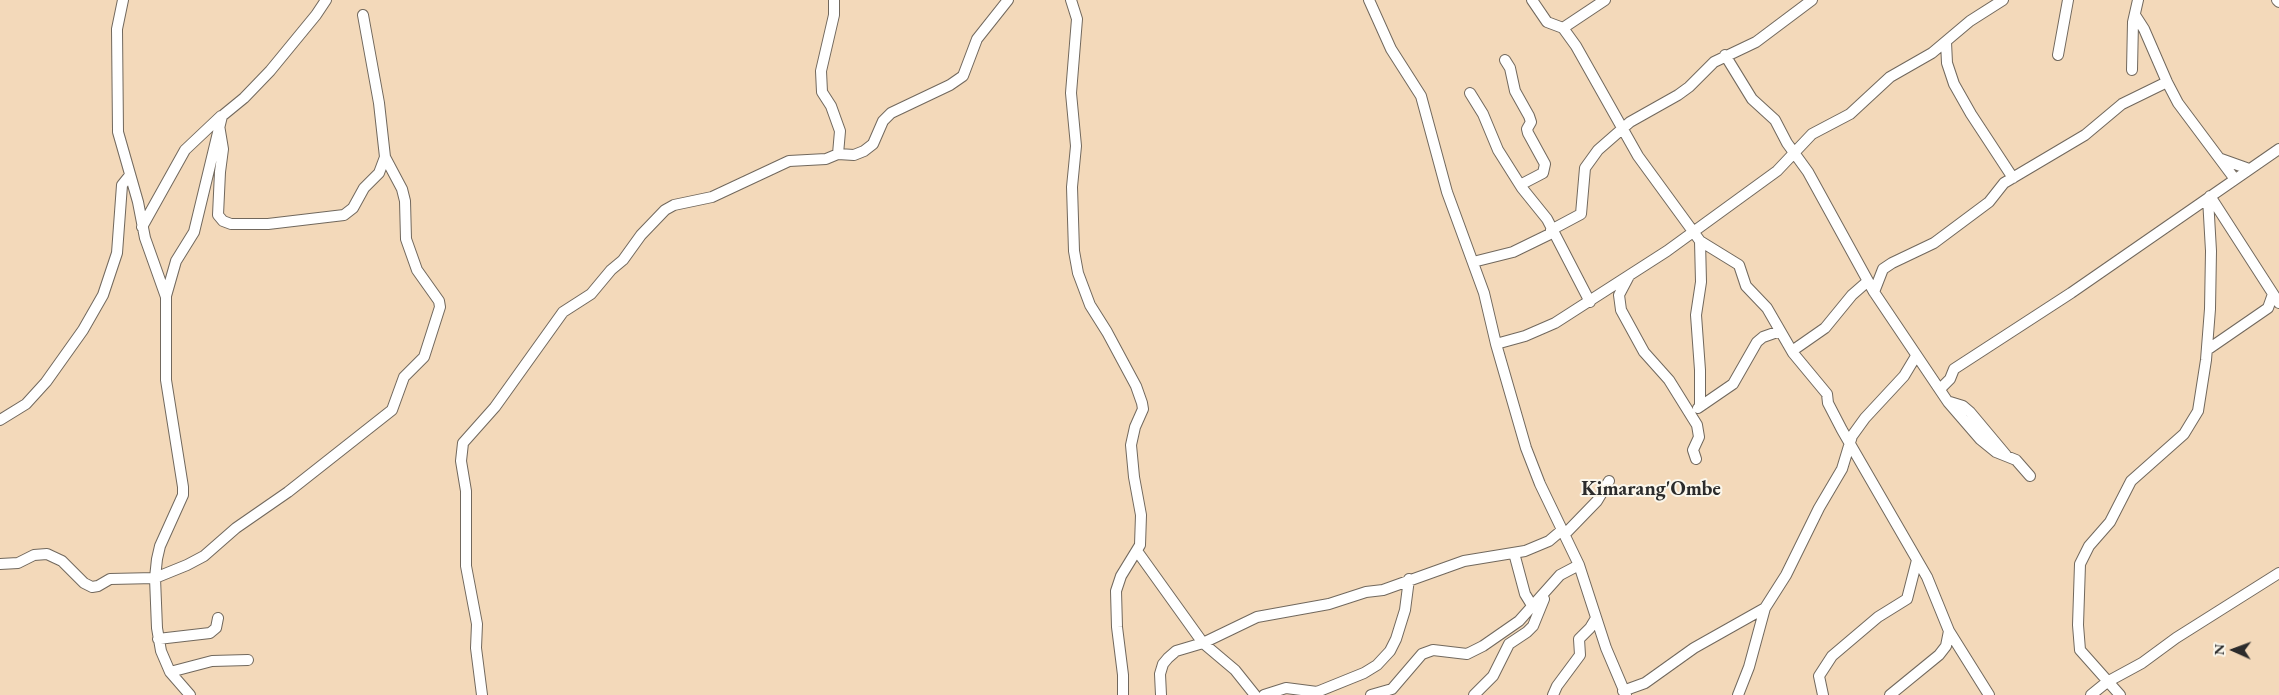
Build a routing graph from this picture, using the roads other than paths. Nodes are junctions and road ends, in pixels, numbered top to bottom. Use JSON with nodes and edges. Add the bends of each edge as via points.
{"nodes":[{"id":1,"x":124,"y":0,"type":"edge"},
{"id":2,"x":326,"y":0,"type":"edge"},
{"id":3,"x":834,"y":0,"type":"edge"},
{"id":4,"x":1008,"y":0,"type":"edge"},
{"id":5,"x":1071,"y":0,"type":"edge"},
{"id":6,"x":1369,"y":0,"type":"edge"},
{"id":7,"x":1532,"y":0,"type":"edge"},
{"id":8,"x":1605,"y":0,"type":"edge"},
{"id":9,"x":1812,"y":0,"type":"edge"},
{"id":10,"x":2003,"y":0,"type":"edge"},
{"id":11,"x":2068,"y":0,"type":"edge"},
{"id":12,"x":2138,"y":0,"type":"edge"},
{"id":13,"x":363,"y":15,"type":"dead end"},
{"id":14,"x":2134,"y":15,"type":"junction"},
{"id":15,"x":1563,"y":28,"type":"junction"},
{"id":16,"x":1946,"y":42,"type":"junction"},
{"id":17,"x":1724,"y":55,"type":"junction"},
{"id":18,"x":2058,"y":55,"type":"dead end"},
{"id":19,"x":1505,"y":60,"type":"dead end"},
{"id":20,"x":2132,"y":70,"type":"dead end"},
{"id":21,"x":2166,"y":82,"type":"junction"},
{"id":22,"x":1470,"y":92,"type":"dead end"},
{"id":23,"x":220,"y":120,"type":"junction"},
{"id":24,"x":1623,"y":128,"type":"junction"},
{"id":25,"x":2279,"y":149,"type":"edge"},
{"id":26,"x":1795,"y":153,"type":"junction"},
{"id":27,"x":838,"y":154,"type":"junction"},
{"id":28,"x":385,"y":158,"type":"junction"},
{"id":29,"x":2221,"y":159,"type":"junction"},
{"id":30,"x":2249,"y":169,"type":"junction"},
{"id":31,"x":130,"y":175,"type":"junction"},
{"id":32,"x":2013,"y":178,"type":"junction"},
{"id":33,"x":2234,"y":178,"type":"junction"},
{"id":34,"x":1520,"y":185,"type":"junction"},
{"id":35,"x":2209,"y":197,"type":"junction"},
{"id":36,"x":142,"y":226,"type":"junction"},
{"id":37,"x":1552,"y":231,"type":"junction"},
{"id":38,"x":1694,"y":232,"type":"junction"},
{"id":39,"x":1700,"y":241,"type":"junction"},
{"id":40,"x":1473,"y":262,"type":"junction"},
{"id":41,"x":1630,"y":274,"type":"junction"},
{"id":42,"x":1868,"y":281,"type":"junction"},
{"id":43,"x":1874,"y":292,"type":"junction"},
{"id":44,"x":2273,"y":294,"type":"junction"},
{"id":45,"x":166,"y":297,"type":"junction"},
{"id":46,"x":1590,"y":302,"type":"junction"},
{"id":47,"x":2279,"y":303,"type":"edge"},
{"id":48,"x":1780,"y":331,"type":"junction"},
{"id":49,"x":1496,"y":344,"type":"junction"},
{"id":50,"x":2207,"y":350,"type":"junction"},
{"id":51,"x":1792,"y":351,"type":"junction"},
{"id":52,"x":1916,"y":356,"type":"junction"},
{"id":53,"x":1940,"y":389,"type":"junction"},
{"id":54,"x":1700,"y":406,"type":"junction"},
{"id":55,"x":1691,"y":414,"type":"junction"},
{"id":56,"x":0,"y":420,"type":"edge"},
{"id":57,"x":1850,"y":444,"type":"junction"},
{"id":58,"x":1696,"y":459,"type":"dead end"},
{"id":59,"x":2030,"y":476,"type":"dead end"},
{"id":60,"x":1609,"y":481,"type":"dead end"},
{"id":61,"x":1564,"y":532,"type":"junction"},
{"id":62,"x":1137,"y":551,"type":"junction"},
{"id":63,"x":1514,"y":554,"type":"junction"},
{"id":64,"x":1917,"y":560,"type":"junction"},
{"id":65,"x":0,"y":564,"type":"edge"},
{"id":66,"x":1579,"y":565,"type":"junction"},
{"id":67,"x":2279,"y":572,"type":"edge"},
{"id":68,"x":155,"y":578,"type":"junction"},
{"id":69,"x":1409,"y":579,"type":"junction"},
{"id":70,"x":1547,"y":590,"type":"junction"},
{"id":71,"x":1533,"y":608,"type":"junction"},
{"id":72,"x":1765,"y":608,"type":"junction"},
{"id":73,"x":218,"y":618,"type":"dead end"},
{"id":74,"x":1596,"y":618,"type":"junction"},
{"id":75,"x":1949,"y":631,"type":"junction"},
{"id":76,"x":158,"y":639,"type":"junction"},
{"id":77,"x":1203,"y":643,"type":"junction"},
{"id":78,"x":248,"y":660,"type":"dead end"},
{"id":79,"x":170,"y":672,"type":"junction"},
{"id":80,"x":2107,"y":682,"type":"junction"},
{"id":81,"x":1625,"y":693,"type":"edge"},
{"id":82,"x":190,"y":695,"type":"edge"},
{"id":83,"x":482,"y":695,"type":"edge"},
{"id":84,"x":1123,"y":695,"type":"edge"},
{"id":85,"x":1161,"y":695,"type":"edge"},
{"id":86,"x":1254,"y":695,"type":"edge"},
{"id":87,"x":1264,"y":695,"type":"edge"},
{"id":88,"x":1371,"y":695,"type":"edge"},
{"id":89,"x":1474,"y":695,"type":"edge"},
{"id":90,"x":1553,"y":695,"type":"edge"},
{"id":91,"x":1738,"y":695,"type":"edge"},
{"id":92,"x":1823,"y":695,"type":"edge"},
{"id":93,"x":1890,"y":695,"type":"edge"},
{"id":94,"x":1988,"y":695,"type":"edge"},
{"id":95,"x":2091,"y":695,"type":"edge"},
{"id":96,"x":2120,"y":695,"type":"edge"}],
"edges":[{"from":1,"to":31,"type":"street","via":[[117,29],[116,117]]},
{"from":2,"to":23,"type":"street","via":[[270,71]]},
{"from":3,"to":27,"type":"street","via":[[821,77],[822,92],[840,131]]},
{"from":4,"to":27,"type":"street","via":[[977,39],[963,76],[891,113],[873,144],[864,151]]},
{"from":5,"to":62,"type":"street","via":[[1078,19],[1071,94],[1076,146],[1072,187],[1074,251],[1090,305],[1142,403],[1132,444],[1141,515]]},
{"from":6,"to":40,"type":"street","via":[[1391,49],[1422,96],[1445,185]]},
{"from":7,"to":15,"type":"street","via":[[1547,22]]},
{"from":8,"to":15,"type":"street"},
{"from":9,"to":17,"type":"street","via":[[1756,42]]},
{"from":10,"to":16,"type":"street"},
{"from":11,"to":18,"type":"street"},
{"from":12,"to":14,"type":"street"},
{"from":13,"to":28,"type":"street"},
{"from":14,"to":20,"type":"street"},
{"from":14,"to":21,"type":"street","via":[[2144,29]]},
{"from":15,"to":24,"type":"street"},
{"from":16,"to":26,"type":"street","via":[[1932,54],[1890,78],[1850,114],[1812,134]]},
{"from":16,"to":32,"type":"street","via":[[1954,84]]},
{"from":17,"to":24,"type":"street","via":[[1689,87],[1639,115]]},
{"from":17,"to":26,"type":"street","via":[[1752,99],[1772,116]]},
{"from":19,"to":34,"type":"street","via":[[1515,91],[1531,122],[1528,133],[1545,164],[1543,173]]},
{"from":21,"to":29,"type":"street","via":[[2190,121]]},
{"from":21,"to":32,"type":"street","via":[[2122,104],[2078,140]]},
{"from":22,"to":34,"type":"street","via":[[1484,114],[1498,150]]},
{"from":23,"to":28,"type":"street","via":[[223,149],[218,215],[231,224],[268,224],[344,215],[353,208],[364,188],[380,174]]},
{"from":23,"to":36,"type":"street","via":[[185,150]]},
{"from":23,"to":45,"type":"street","via":[[194,232],[176,261]]},
{"from":24,"to":37,"type":"street","via":[[1598,150],[1585,168],[1581,214]]},
{"from":24,"to":38,"type":"street","via":[[1638,156]]},
{"from":25,"to":30,"type":"street"},
{"from":26,"to":38,"type":"street","via":[[1777,171]]},
{"from":26,"to":42,"type":"street"},
{"from":27,"to":83,"type":"street","via":[[826,159],[789,162],[712,197],[665,210],[591,294],[563,312],[495,407],[463,443],[466,566],[477,624],[476,648]]},
{"from":28,"to":68,"type":"street","via":[[402,189],[406,239],[411,255],[421,278],[439,301],[424,357],[404,377],[392,410],[204,556]]},
{"from":29,"to":30,"type":"street"},
{"from":29,"to":33,"type":"street"},
{"from":30,"to":33,"type":"street"},
{"from":31,"to":36,"type":"street"},
{"from":31,"to":56,"type":"street","via":[[122,185],[117,252],[103,294],[83,330],[46,382],[26,404]]},
{"from":32,"to":43,"type":"street","via":[[2000,187],[1989,202],[1934,243],[1883,269]]},
{"from":33,"to":35,"type":"street"},
{"from":34,"to":37,"type":"street"},
{"from":35,"to":44,"type":"street"},
{"from":35,"to":50,"type":"street","via":[[2212,271]]},
{"from":35,"to":53,"type":"street","via":[[1954,369]]},
{"from":36,"to":45,"type":"street"},
{"from":37,"to":40,"type":"street","via":[[1513,252]]},
{"from":37,"to":46,"type":"street"},
{"from":38,"to":39,"type":"street"},
{"from":38,"to":41,"type":"street"},
{"from":39,"to":48,"type":"street","via":[[1739,265],[1746,286],[1767,308]]},
{"from":39,"to":54,"type":"street","via":[[1701,282],[1696,315]]},
{"from":40,"to":49,"type":"street"},
{"from":41,"to":46,"type":"street"},
{"from":41,"to":55,"type":"street","via":[[1619,296],[1621,310],[1644,352],[1669,380]]},
{"from":42,"to":43,"type":"street"},
{"from":42,"to":51,"type":"street","via":[[1825,328]]},
{"from":43,"to":52,"type":"street"},
{"from":44,"to":47,"type":"street"},
{"from":44,"to":50,"type":"street","via":[[2268,308]]},
{"from":45,"to":68,"type":"street","via":[[166,380],[183,495],[160,546]]},
{"from":46,"to":49,"type":"street","via":[[1539,331]]},
{"from":48,"to":51,"type":"street"},
{"from":48,"to":54,"type":"street","via":[[1757,342],[1733,384]]},
{"from":49,"to":61,"type":"street","via":[[1526,448]]},
{"from":50,"to":80,"type":"street","via":[[2201,402],[2189,428],[2131,481],[2110,522],[2083,554],[2078,625],[2080,650]]},
{"from":51,"to":57,"type":"street","via":[[1827,394],[1828,403]]},
{"from":52,"to":53,"type":"street"},
{"from":52,"to":57,"type":"street","via":[[1904,376],[1861,422]]},
{"from":53,"to":59,"type":"street","via":[[1948,402],[1963,406],[1970,412],[2006,455],[2016,460]]},
{"from":54,"to":55,"type":"street"},
{"from":55,"to":58,"type":"street","via":[[1700,433],[1693,450]]},
{"from":57,"to":64,"type":"street"},
{"from":57,"to":72,"type":"street","via":[[1842,469]]},
{"from":60,"to":61,"type":"street","via":[[1597,501]]},
{"from":61,"to":63,"type":"street"},
{"from":61,"to":66,"type":"street"},
{"from":62,"to":77,"type":"street"},
{"from":62,"to":84,"type":"street","via":[[1121,576],[1116,591]]},
{"from":63,"to":69,"type":"street","via":[[1464,561]]},
{"from":63,"to":71,"type":"street"},
{"from":64,"to":75,"type":"street"},
{"from":64,"to":92,"type":"street","via":[[1907,599],[1878,617],[1832,656],[1820,676]]},
{"from":65,"to":68,"type":"street","via":[[18,564],[34,555],[47,554],[62,561],[92,587],[110,579]]},
{"from":66,"to":70,"type":"street","via":[[1560,575]]},
{"from":66,"to":74,"type":"street"},
{"from":67,"to":80,"type":"street","via":[[2142,663]]},
{"from":68,"to":76,"type":"street"},
{"from":69,"to":77,"type":"street","via":[[1383,590],[1257,617]]},
{"from":69,"to":87,"type":"street","via":[[1396,639],[1378,664],[1317,692],[1286,688]]},
{"from":70,"to":71,"type":"street"},
{"from":70,"to":89,"type":"street","via":[[1533,626],[1510,644],[1493,676]]},
{"from":71,"to":88,"type":"street","via":[[1510,629],[1472,652],[1459,654],[1433,650],[1422,654],[1392,689]]},
{"from":72,"to":81,"type":"street","via":[[1694,648],[1645,683]]},
{"from":72,"to":91,"type":"street","via":[[1750,667]]},
{"from":73,"to":76,"type":"street","via":[[216,628],[210,634]]},
{"from":74,"to":81,"type":"street"},
{"from":74,"to":90,"type":"street","via":[[1579,639],[1580,655]]},
{"from":75,"to":93,"type":"street","via":[[1946,646],[1939,655]]},
{"from":75,"to":94,"type":"street"},
{"from":76,"to":79,"type":"street"},
{"from":77,"to":85,"type":"street","via":[[1176,651],[1162,664]]},
{"from":77,"to":86,"type":"street","via":[[1235,670]]},
{"from":78,"to":79,"type":"street","via":[[212,661]]},
{"from":79,"to":82,"type":"street"},
{"from":80,"to":95,"type":"street"},
{"from":80,"to":96,"type":"street"}]}
